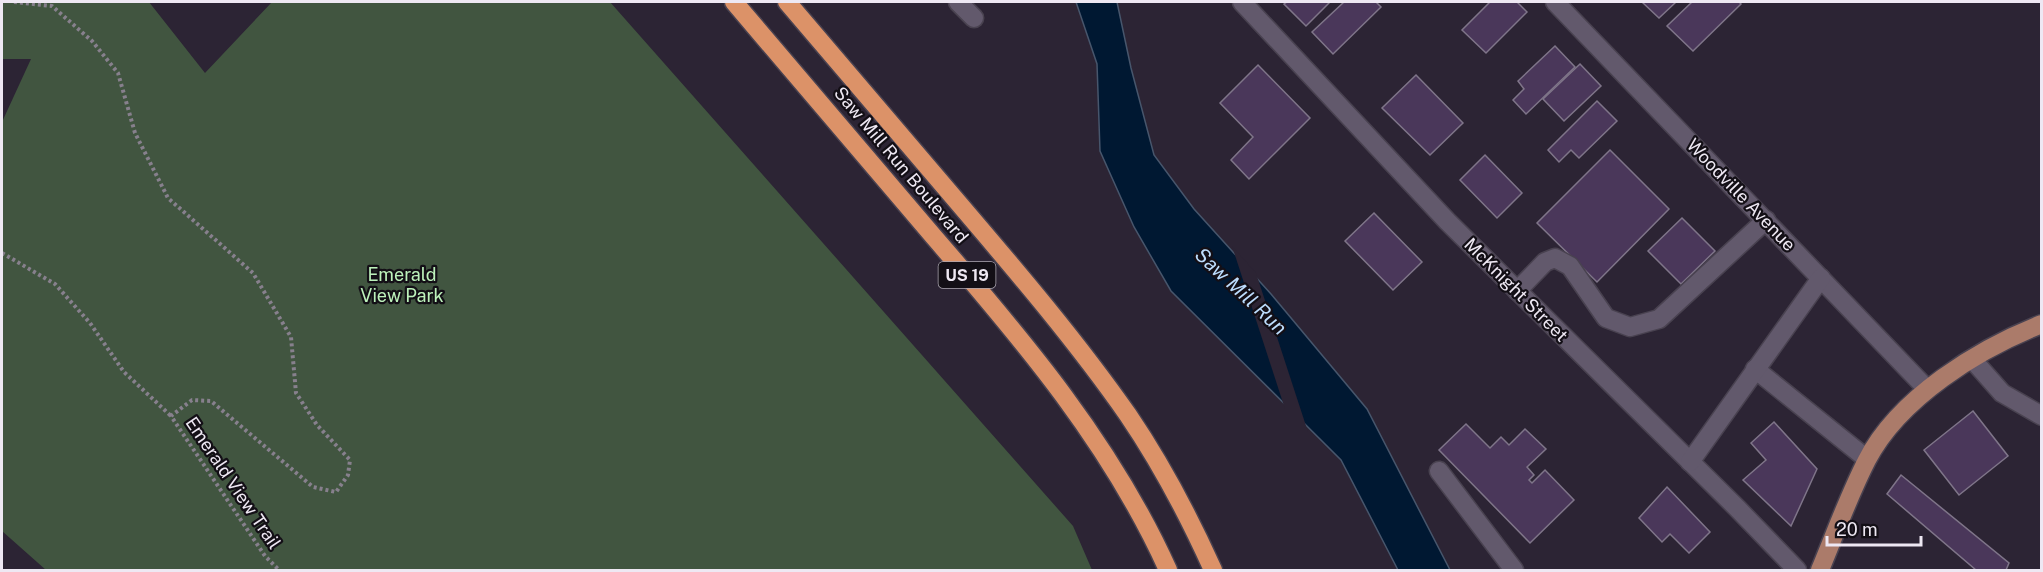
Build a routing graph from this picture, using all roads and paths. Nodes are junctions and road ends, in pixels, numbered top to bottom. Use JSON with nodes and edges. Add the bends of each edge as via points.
{"nodes":[{"id":1,"x":14,"y":2,"type":"edge"},
{"id":2,"x":734,"y":2,"type":"edge"},
{"id":3,"x":787,"y":2,"type":"edge"},
{"id":4,"x":958,"y":2,"type":"edge"},
{"id":5,"x":1242,"y":2,"type":"edge"},
{"id":6,"x":1555,"y":2,"type":"edge"},
{"id":7,"x":974,"y":18,"type":"dead end"},
{"id":8,"x":1766,"y":220,"type":"junction"},
{"id":9,"x":2,"y":253,"type":"edge"},
{"id":10,"x":1821,"y":278,"type":"junction"},
{"id":11,"x":1517,"y":291,"type":"junction"},
{"id":12,"x":2042,"y":324,"type":"edge"},
{"id":13,"x":1972,"y":359,"type":"junction"},
{"id":14,"x":1755,"y":369,"type":"junction"},
{"id":15,"x":1927,"y":389,"type":"junction"},
{"id":16,"x":171,"y":416,"type":"junction"},
{"id":17,"x":2042,"y":417,"type":"edge"},
{"id":18,"x":1867,"y":459,"type":"junction"},
{"id":19,"x":1690,"y":462,"type":"junction"},
{"id":20,"x":1439,"y":471,"type":"dead end"},
{"id":21,"x":279,"y":570,"type":"edge"},
{"id":22,"x":1168,"y":570,"type":"edge"},
{"id":23,"x":1213,"y":570,"type":"edge"},
{"id":24,"x":1514,"y":570,"type":"edge"},
{"id":25,"x":1797,"y":570,"type":"edge"},
{"id":26,"x":1820,"y":570,"type":"edge"}],
"edges":[{"from":1,"to":16,"type":"path","name":"Emerald View Trail","via":[[52,6],[92,41],[118,74],[135,133],[168,198],[253,273],[291,337],[296,393],[317,425],[350,460],[348,475],[336,492],[313,487],[211,401],[192,400]]},
{"from":2,"to":22,"type":"highway","name":"Saw Mill Run Boulevard","number":"US 19","via":[[1035,358],[1095,439]]},
{"from":3,"to":23,"type":"highway","name":"Saw Mill Run Boulevard","number":"US 19","via":[[1042,300],[1135,427]]},
{"from":4,"to":7,"type":"street"},
{"from":5,"to":11,"type":"street","name":"McKnight Street"},
{"from":6,"to":8,"type":"street","name":"Woodville Avenue"},
{"from":8,"to":10,"type":"street","name":"Woodville Avenue"},
{"from":8,"to":11,"type":"street","via":[[1659,319],[1630,327],[1606,318],[1570,266],[1555,258],[1545,262]]},
{"from":9,"to":16,"type":"path","via":[[55,284],[90,323],[124,372]]},
{"from":10,"to":14,"type":"street"},
{"from":10,"to":15,"type":"street","name":"Woodville Avenue"},
{"from":11,"to":19,"type":"street","name":"McKnight Street"},
{"from":12,"to":13,"type":"main road","via":[[2013,335]]},
{"from":13,"to":15,"type":"main road"},
{"from":13,"to":17,"type":"street","via":[[2002,393]]},
{"from":14,"to":18,"type":"street"},
{"from":14,"to":19,"type":"street"},
{"from":15,"to":18,"type":"main road","via":[[1897,416]]},
{"from":16,"to":21,"type":"path","name":"Emerald View Trail","via":[[265,556]]},
{"from":18,"to":26,"type":"main road"},
{"from":19,"to":25,"type":"street","name":"McKnight Street"},
{"from":20,"to":24,"type":"street"}]}
